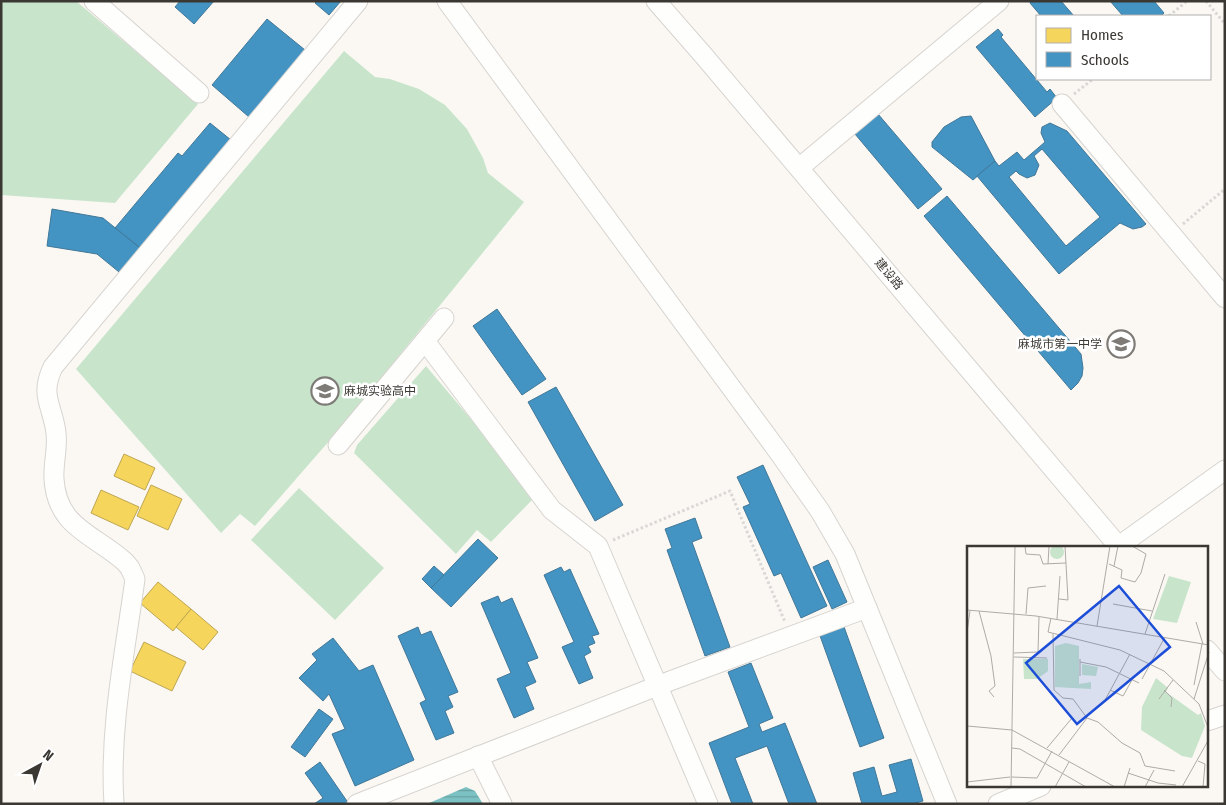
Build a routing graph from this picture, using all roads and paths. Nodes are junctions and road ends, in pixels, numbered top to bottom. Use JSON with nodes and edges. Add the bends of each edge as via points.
{"nodes":[{"id":1,"x":94,"y":1,"type":"edge"},
{"id":2,"x":358,"y":1,"type":"edge"},
{"id":3,"x":447,"y":1,"type":"edge"},
{"id":4,"x":656,"y":1,"type":"edge"},
{"id":5,"x":1000,"y":1,"type":"edge"},
{"id":6,"x":1187,"y":1,"type":"edge"},
{"id":7,"x":1206,"y":1,"type":"edge"},
{"id":8,"x":1170,"y":15,"type":"edge"},
{"id":9,"x":1225,"y":24,"type":"edge"},
{"id":10,"x":1092,"y":80,"type":"edge"},
{"id":11,"x":199,"y":93,"type":"dead end"},
{"id":12,"x":1062,"y":104,"type":"joint"},
{"id":13,"x":799,"y":168,"type":"junction"},
{"id":14,"x":1225,"y":189,"type":"edge"},
{"id":15,"x":1171,"y":234,"type":"junction"},
{"id":16,"x":1225,"y":298,"type":"edge"},
{"id":17,"x":444,"y":318,"type":"dead end"},
{"id":18,"x":425,"y":341,"type":"junction"},
{"id":19,"x":338,"y":445,"type":"dead end"},
{"id":20,"x":1225,"y":470,"type":"edge"},
{"id":21,"x":598,"y":546,"type":"junction"},
{"id":22,"x":1119,"y":546,"type":"edge"},
{"id":23,"x":1121,"y":546,"type":"edge"},
{"id":24,"x":867,"y":608,"type":"junction"},
{"id":25,"x":791,"y":636,"type":"junction"},
{"id":26,"x":1208,"y":651,"type":"edge"},
{"id":27,"x":1225,"y":671,"type":"edge"},
{"id":28,"x":658,"y":686,"type":"junction"},
{"id":29,"x":1225,"y":715,"type":"edge"},
{"id":30,"x":1208,"y":721,"type":"edge"},
{"id":31,"x":478,"y":756,"type":"junction"},
{"id":32,"x":1036,"y":788,"type":"edge"},
{"id":33,"x":114,"y":804,"type":"edge"},
{"id":34,"x":357,"y":804,"type":"edge"},
{"id":35,"x":502,"y":804,"type":"edge"},
{"id":36,"x":708,"y":804,"type":"edge"},
{"id":37,"x":947,"y":804,"type":"edge"},
{"id":38,"x":998,"y":804,"type":"edge"}],
"edges":[{"from":1,"to":11,"type":"street"},
{"from":2,"to":33,"type":"street","via":[[49,375],[46,398],[56,432],[54,478],[61,508],[75,526],[125,562],[135,579],[115,717]]},
{"from":3,"to":24,"type":"street","via":[[815,504],[845,554]]},
{"from":4,"to":13,"type":"street","name":"建设路"},
{"from":5,"to":13,"type":"street"},
{"from":6,"to":8,"type":"path"},
{"from":7,"to":9,"type":"path"},
{"from":10,"to":12,"type":"path"},
{"from":12,"to":15,"type":"street"},
{"from":13,"to":22,"type":"street","name":"建设路"},
{"from":14,"to":15,"type":"path"},
{"from":15,"to":16,"type":"street"},
{"from":17,"to":18,"type":"street"},
{"from":18,"to":19,"type":"street"},
{"from":18,"to":21,"type":"street","via":[[552,510]]},
{"from":20,"to":23,"type":"street"},
{"from":21,"to":25,"type":"path","via":[[730,491]]},
{"from":21,"to":28,"type":"street"},
{"from":24,"to":25,"type":"street"},
{"from":24,"to":37,"type":"street"},
{"from":25,"to":28,"type":"street"},
{"from":26,"to":27,"type":"street"},
{"from":28,"to":31,"type":"street"},
{"from":28,"to":36,"type":"street"},
{"from":29,"to":30,"type":"street"},
{"from":31,"to":34,"type":"street"},
{"from":31,"to":35,"type":"street"},
{"from":32,"to":38,"type":"street"}]}
